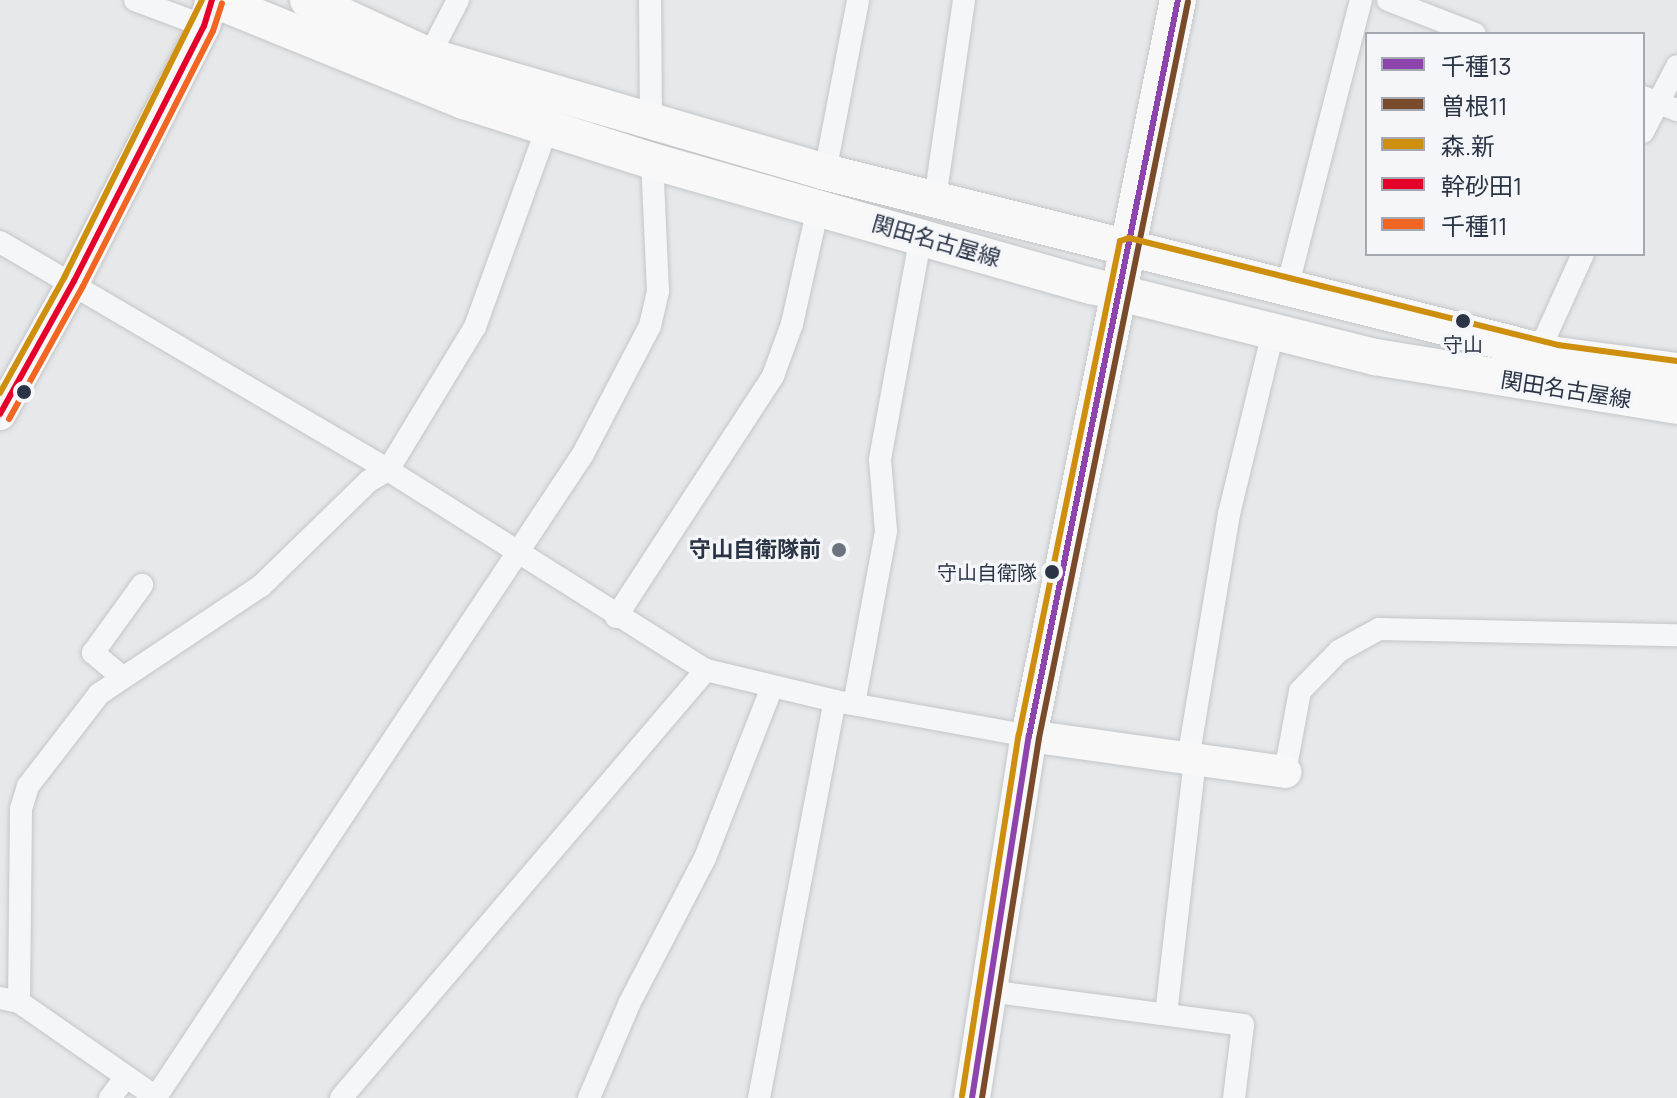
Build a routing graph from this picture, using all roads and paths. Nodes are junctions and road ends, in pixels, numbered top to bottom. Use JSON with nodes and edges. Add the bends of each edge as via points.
{"nodes":[{"id":1,"x":135,"y":0,"type":"edge"},
{"id":2,"x":308,"y":0,"type":"edge"},
{"id":3,"x":458,"y":0,"type":"edge"},
{"id":4,"x":858,"y":0,"type":"edge"},
{"id":5,"x":964,"y":0,"type":"edge"},
{"id":6,"x":1178,"y":0,"type":"edge"},
{"id":7,"x":1361,"y":0,"type":"edge"},
{"id":8,"x":1388,"y":0,"type":"edge"},
{"id":9,"x":648,"y":1,"type":"edge"},
{"id":10,"x":210,"y":9,"type":"edge"},
{"id":11,"x":1470,"y":32,"type":"edge"},
{"id":12,"x":429,"y":56,"type":"junction"},
{"id":13,"x":1677,"y":66,"type":"edge"},
{"id":14,"x":1659,"y":103,"type":"edge"},
{"id":15,"x":651,"y":124,"type":"junction"},
{"id":16,"x":547,"y":128,"type":"junction"},
{"id":17,"x":1645,"y":128,"type":"edge"},
{"id":18,"x":652,"y":161,"type":"junction"},
{"id":19,"x":825,"y":172,"type":"junction"},
{"id":20,"x":935,"y":199,"type":"junction"},
{"id":21,"x":818,"y":208,"type":"junction"},
{"id":22,"x":921,"y":235,"type":"junction"},
{"id":23,"x":0,"y":242,"type":"edge"},
{"id":24,"x":1127,"y":248,"type":"junction"},
{"id":25,"x":1582,"y":256,"type":"edge"},
{"id":26,"x":74,"y":281,"type":"junction"},
{"id":27,"x":1287,"y":288,"type":"junction"},
{"id":28,"x":1118,"y":293,"type":"junction"},
{"id":29,"x":1273,"y":332,"type":"junction"},
{"id":30,"x":1539,"y":351,"type":"junction"},
{"id":31,"x":1677,"y":371,"type":"edge"},
{"id":32,"x":1677,"y":406,"type":"edge"},
{"id":33,"x":0,"y":414,"type":"edge"},
{"id":34,"x":388,"y":470,"type":"junction"},
{"id":35,"x":515,"y":552,"type":"junction"},
{"id":36,"x":142,"y":585,"type":"dead end"},
{"id":37,"x":616,"y":617,"type":"junction"},
{"id":38,"x":1677,"y":635,"type":"edge"},
{"id":39,"x":706,"y":670,"type":"junction"},
{"id":40,"x":122,"y":677,"type":"junction"},
{"id":41,"x":772,"y":687,"type":"junction"},
{"id":42,"x":844,"y":703,"type":"junction"},
{"id":43,"x":1029,"y":736,"type":"junction"},
{"id":44,"x":1192,"y":759,"type":"junction"},
{"id":45,"x":1285,"y":772,"type":"joint"},
{"id":46,"x":989,"y":991,"type":"junction"},
{"id":47,"x":10,"y":1000,"type":"edge"},
{"id":48,"x":1166,"y":1014,"type":"junction"},
{"id":49,"x":126,"y":1077,"type":"junction"},
{"id":50,"x":110,"y":1098,"type":"edge"},
{"id":51,"x":156,"y":1098,"type":"edge"},
{"id":52,"x":341,"y":1098,"type":"edge"},
{"id":53,"x":589,"y":1098,"type":"edge"},
{"id":54,"x":759,"y":1098,"type":"edge"},
{"id":55,"x":972,"y":1098,"type":"edge"},
{"id":56,"x":1234,"y":1098,"type":"edge"}],
"edges":[{"from":1,"to":10,"type":"street"},
{"from":2,"to":12,"type":"main road","name":"関田名古屋線"},
{"from":3,"to":12,"type":"street"},
{"from":4,"to":19,"type":"street"},
{"from":5,"to":20,"type":"street"},
{"from":6,"to":24,"type":"main road"},
{"from":7,"to":27,"type":"street"},
{"from":8,"to":11,"type":"street"},
{"from":9,"to":15,"type":"street"},
{"from":10,"to":16,"type":"main road","name":"関田名古屋線"},
{"from":10,"to":26,"type":"street"},
{"from":12,"to":15,"type":"main road","name":"関田名古屋線"},
{"from":13,"to":14,"type":"street"},
{"from":14,"to":17,"type":"street"},
{"from":15,"to":19,"type":"main road","name":"関田名古屋線"},
{"from":16,"to":18,"type":"main road","name":"関田名古屋線"},
{"from":16,"to":34,"type":"street","via":[[475,327]]},
{"from":18,"to":21,"type":"main road","name":"関田名古屋線"},
{"from":18,"to":35,"type":"street","via":[[658,291],[650,326],[583,454]]},
{"from":19,"to":20,"type":"main road","name":"関田名古屋線"},
{"from":20,"to":24,"type":"main road","name":"関田名古屋線"},
{"from":21,"to":22,"type":"main road","name":"関田名古屋線"},
{"from":21,"to":37,"type":"street","via":[[792,324],[773,376]]},
{"from":22,"to":28,"type":"main road","name":"関田名古屋線"},
{"from":22,"to":42,"type":"street","via":[[880,459],[886,531]]},
{"from":23,"to":26,"type":"street"},
{"from":24,"to":27,"type":"main road","name":"関田名古屋線"},
{"from":24,"to":28,"type":"main road"},
{"from":25,"to":30,"type":"street"},
{"from":26,"to":33,"type":"street"},
{"from":26,"to":34,"type":"street"},
{"from":27,"to":30,"type":"main road","name":"関田名古屋線"},
{"from":28,"to":29,"type":"main road","name":"関田名古屋線"},
{"from":28,"to":43,"type":"main road"},
{"from":29,"to":32,"type":"main road","name":"関田名古屋線","via":[[1421,366]]},
{"from":29,"to":44,"type":"street","via":[[1229,514]]},
{"from":30,"to":31,"type":"main road","name":"関田名古屋線"},
{"from":34,"to":35,"type":"street"},
{"from":34,"to":40,"type":"street","via":[[369,481],[261,586]]},
{"from":35,"to":37,"type":"street"},
{"from":35,"to":51,"type":"street"},
{"from":36,"to":40,"type":"street","via":[[93,653]]},
{"from":37,"to":39,"type":"street"},
{"from":38,"to":45,"type":"street","via":[[1379,629],[1339,651],[1300,691]]},
{"from":39,"to":41,"type":"street"},
{"from":39,"to":52,"type":"street"},
{"from":40,"to":47,"type":"street","via":[[99,694],[28,786],[21,809]]},
{"from":41,"to":42,"type":"street"},
{"from":41,"to":53,"type":"street","via":[[705,858],[630,1002]]},
{"from":42,"to":43,"type":"street"},
{"from":42,"to":54,"type":"street"},
{"from":43,"to":44,"type":"street"},
{"from":43,"to":46,"type":"main road"},
{"from":44,"to":45,"type":"street"},
{"from":44,"to":48,"type":"street"},
{"from":46,"to":48,"type":"street"},
{"from":46,"to":55,"type":"main road"},
{"from":47,"to":49,"type":"street"},
{"from":48,"to":56,"type":"street","via":[[1243,1025]]},
{"from":49,"to":50,"type":"street"},
{"from":49,"to":51,"type":"street"}]}
